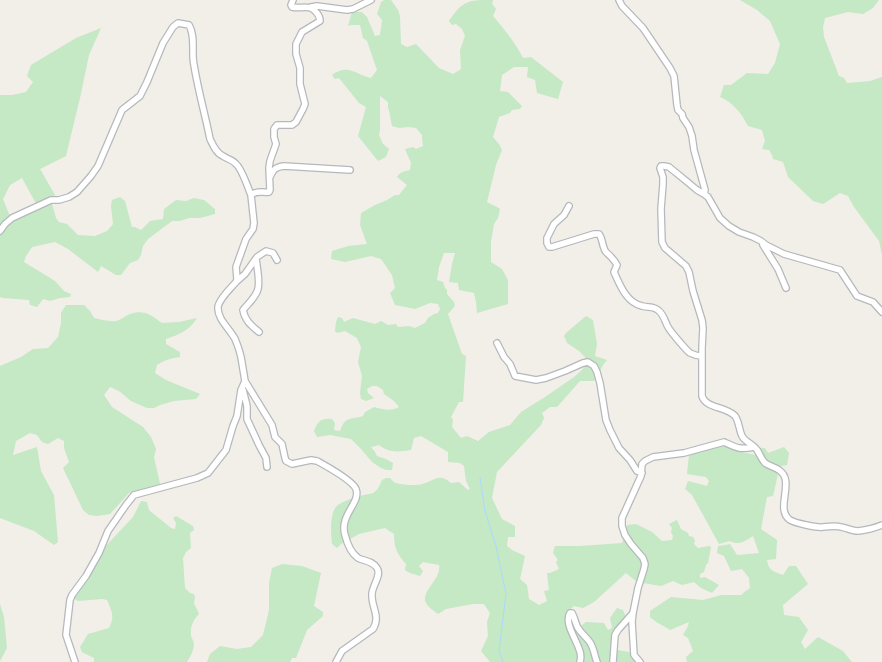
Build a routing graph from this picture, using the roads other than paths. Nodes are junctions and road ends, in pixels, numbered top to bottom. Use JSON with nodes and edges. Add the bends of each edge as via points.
{"nodes":[{"id":1,"x":293,"y":0,"type":"edge"},
{"id":2,"x":371,"y":0,"type":"edge"},
{"id":3,"x":619,"y":0,"type":"edge"},
{"id":4,"x":311,"y":7,"type":"junction"},
{"id":5,"x":350,"y":170,"type":"dead end"},
{"id":6,"x":269,"y":179,"type":"junction"},
{"id":7,"x":704,"y":194,"type":"junction"},
{"id":8,"x":251,"y":195,"type":"junction"},
{"id":9,"x":569,"y":206,"type":"dead end"},
{"id":10,"x":0,"y":231,"type":"edge"},
{"id":11,"x":761,"y":241,"type":"junction"},
{"id":12,"x":256,"y":259,"type":"junction"},
{"id":13,"x":277,"y":260,"type":"dead end"},
{"id":14,"x":236,"y":282,"type":"junction"},
{"id":15,"x":786,"y":288,"type":"dead end"},
{"id":16,"x":882,"y":312,"type":"edge"},
{"id":17,"x":259,"y":332,"type":"dead end"},
{"id":18,"x":497,"y":342,"type":"dead end"},
{"id":19,"x":702,"y":356,"type":"junction"},
{"id":20,"x":245,"y":381,"type":"junction"},
{"id":21,"x":242,"y":388,"type":"junction"},
{"id":22,"x":754,"y":447,"type":"junction"},
{"id":23,"x":267,"y":467,"type":"dead end"},
{"id":24,"x":642,"y":473,"type":"junction"},
{"id":25,"x":882,"y":525,"type":"edge"},
{"id":26,"x":633,"y":613,"type":"junction"},
{"id":27,"x":75,"y":662,"type":"edge"},
{"id":28,"x":336,"y":662,"type":"edge"},
{"id":29,"x":580,"y":662,"type":"edge"},
{"id":30,"x":597,"y":662,"type":"edge"},
{"id":31,"x":613,"y":662,"type":"edge"},
{"id":32,"x":640,"y":662,"type":"edge"}],
"edges":[{"from":1,"to":4,"type":"street","via":[[292,7]]},
{"from":2,"to":4,"type":"street","via":[[347,10]]},
{"from":3,"to":7,"type":"street","via":[[643,28],[674,76],[678,110],[692,136]]},
{"from":4,"to":6,"type":"street","via":[[320,17],[320,21],[302,32],[296,44],[304,104],[296,122],[292,125],[277,125],[274,129],[276,144],[270,161]]},
{"from":5,"to":6,"type":"street","via":[[278,166]]},
{"from":6,"to":8,"type":"street","via":[[269,192]]},
{"from":7,"to":11,"type":"street","via":[[728,226]]},
{"from":7,"to":19,"type":"street","via":[[669,167],[661,166],[662,242],[689,272],[702,320]]},
{"from":8,"to":10,"type":"street","via":[[237,164],[221,156],[210,139],[193,64],[192,30],[189,25],[178,23],[163,42],[140,96],[122,110],[98,166],[91,176],[69,197],[51,200],[12,218]]},
{"from":8,"to":14,"type":"street","via":[[253,229],[246,239],[236,267]]},
{"from":9,"to":19,"type":"street","via":[[554,224],[547,238],[548,247],[599,234],[606,252],[617,264],[614,272],[621,288],[631,301],[641,306],[653,307],[660,312],[668,328],[689,352],[695,356]]},
{"from":11,"to":15,"type":"street"},
{"from":11,"to":16,"type":"street","via":[[784,254],[840,270],[857,296],[873,302]]},
{"from":12,"to":13,"type":"street","via":[[266,251],[273,253]]},
{"from":12,"to":14,"type":"street"},
{"from":12,"to":17,"type":"street","via":[[258,289],[243,310],[248,322]]},
{"from":14,"to":20,"type":"street","via":[[219,302],[218,312],[235,340]]},
{"from":18,"to":24,"type":"street","via":[[516,376],[536,380],[566,371],[583,362],[594,366],[610,430],[619,448],[637,471]]},
{"from":19,"to":22,"type":"street","via":[[703,400],[735,416],[742,438]]},
{"from":20,"to":21,"type":"street"},
{"from":20,"to":28,"type":"street","via":[[272,425],[275,437],[282,444],[286,461],[292,464],[317,461],[356,488],[355,501],[343,528],[352,553],[378,569],[372,591],[377,617],[373,629],[342,651]]},
{"from":21,"to":23,"type":"street","via":[[247,406],[247,420],[266,458]]},
{"from":21,"to":27,"type":"street","via":[[237,416],[226,450],[208,473],[134,495],[108,531],[99,553],[70,600],[66,635]]},
{"from":22,"to":24,"type":"street","via":[[737,448],[724,442],[684,453],[653,457],[642,464]]},
{"from":22,"to":25,"type":"street","via":[[760,457],[769,466],[779,470],[786,480],[783,507],[786,517],[790,520],[821,528],[832,526],[855,531]]},
{"from":24,"to":26,"type":"street","via":[[622,518],[625,535],[645,564]]},
{"from":26,"to":31,"type":"street","via":[[615,635]]},
{"from":26,"to":32,"type":"street","via":[[634,654]]},
{"from":29,"to":30,"type":"street","via":[[581,655],[568,621],[570,613],[575,616],[577,627],[589,641]]}]}
